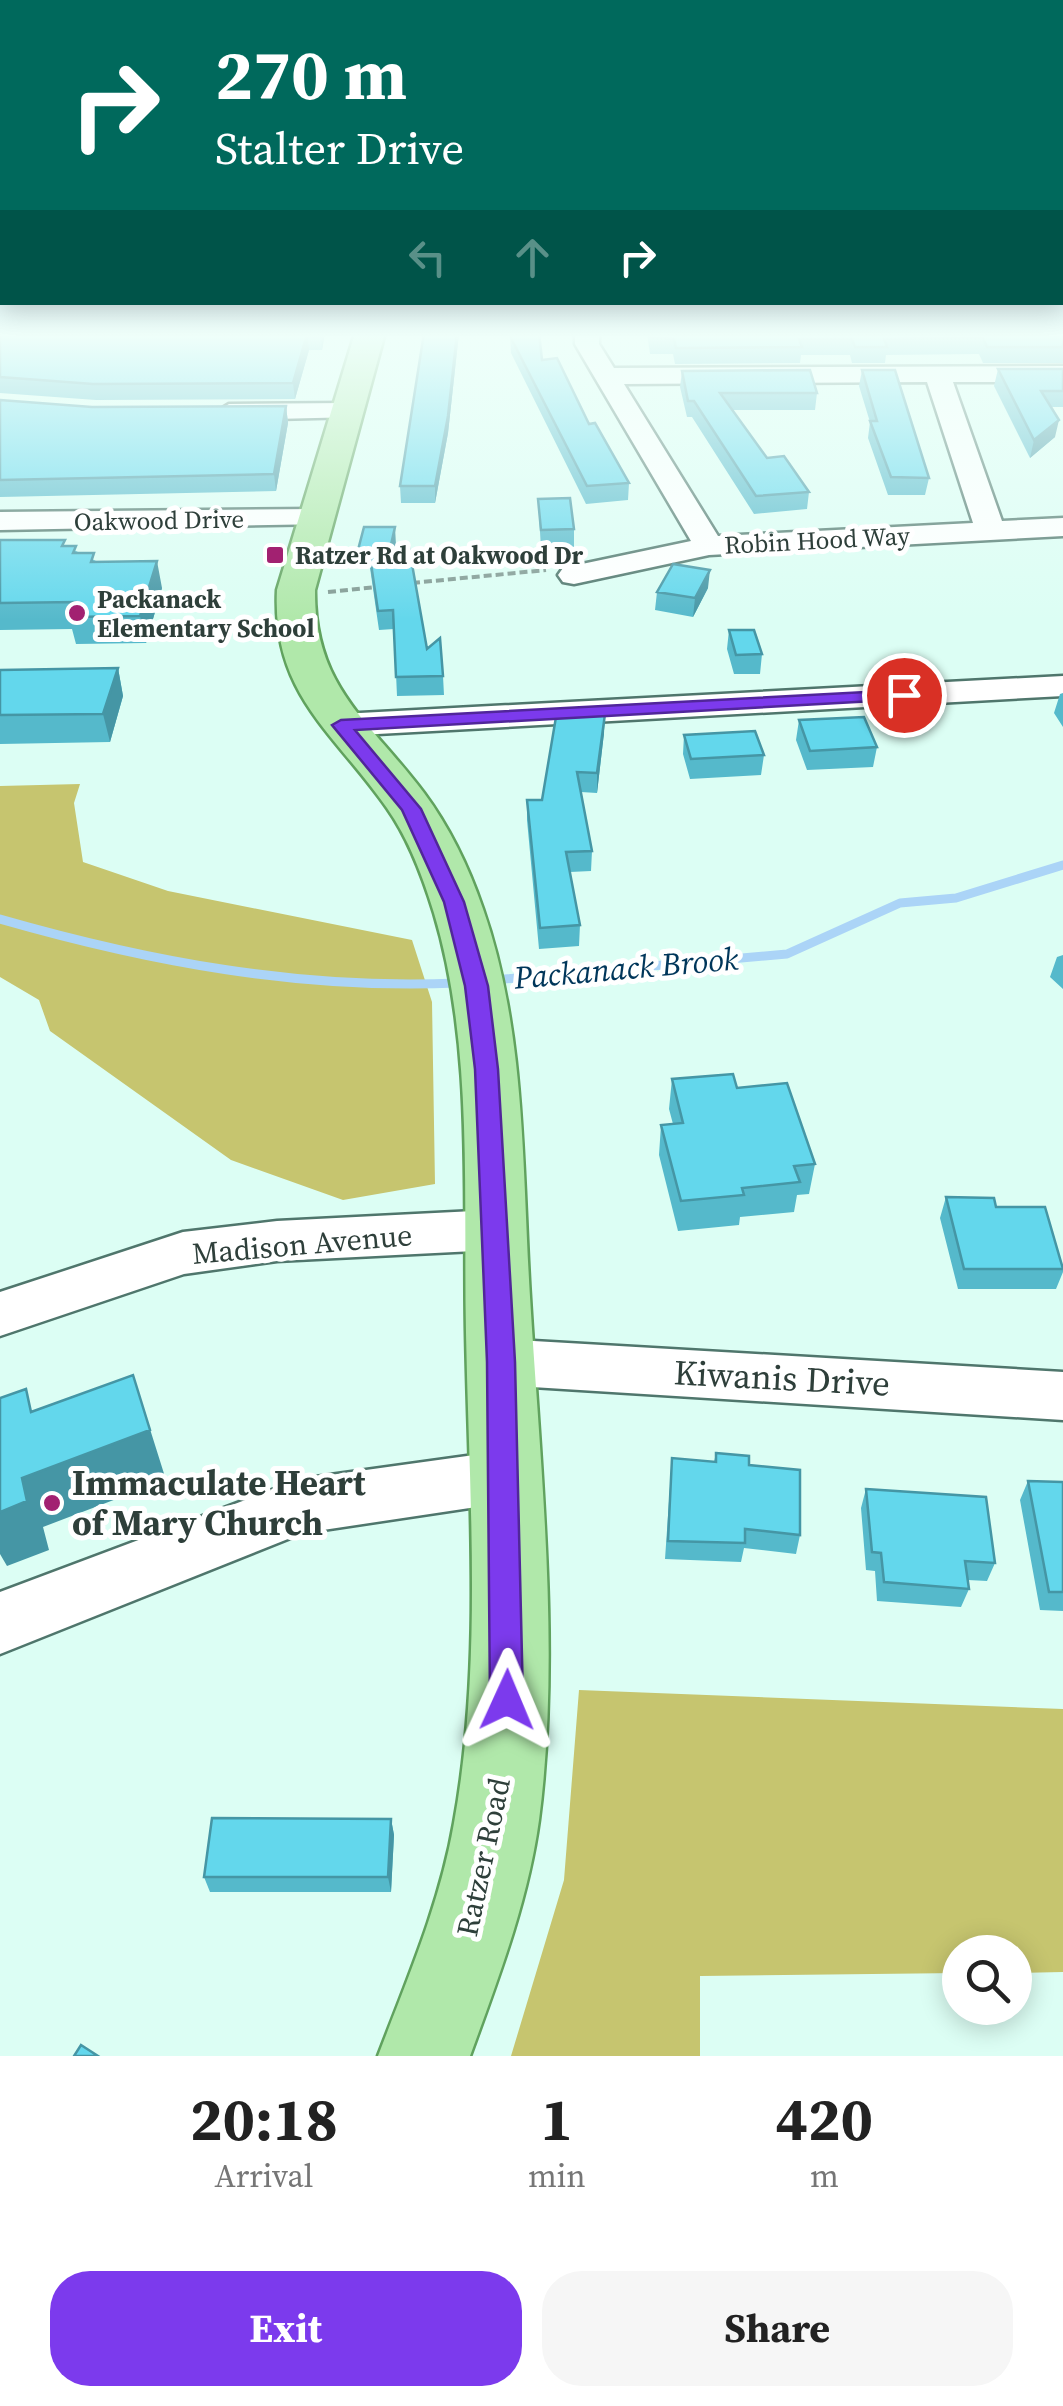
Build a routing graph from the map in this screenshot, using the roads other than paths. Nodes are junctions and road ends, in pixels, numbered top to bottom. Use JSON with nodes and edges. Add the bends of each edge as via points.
{"nodes":[{"id":1,"x":342,"y":429,"type":"edge"},
{"id":2,"x":639,"y":429,"type":"edge"},
{"id":3,"x":956,"y":429,"type":"edge"},
{"id":4,"x":316,"y":518,"type":"junction"},
{"id":5,"x":0,"y":521,"type":"edge"},
{"id":6,"x":1063,"y":527,"type":"edge"},
{"id":7,"x":992,"y":530,"type":"junction"},
{"id":8,"x":709,"y":546,"type":"junction"},
{"id":9,"x":574,"y":575,"type":"road end"},
{"id":10,"x":1063,"y":686,"type":"edge"},
{"id":11,"x":341,"y":725,"type":"junction"},
{"id":12,"x":494,"y":1230,"type":"junction"},
{"id":13,"x":0,"y":1314,"type":"edge"},
{"id":14,"x":501,"y":1362,"type":"junction"},
{"id":15,"x":1063,"y":1396,"type":"edge"},
{"id":16,"x":504,"y":1477,"type":"junction"},
{"id":17,"x":0,"y":1623,"type":"edge"},
{"id":18,"x":424,"y":2056,"type":"edge"}],
"edges":[{"from":1,"to":4,"type":"main road","name":"Ratzer Road"},
{"from":2,"to":8,"type":"street"},
{"from":3,"to":7,"type":"street"},
{"from":4,"to":5,"type":"street","name":"Oakwood Drive"},
{"from":4,"to":11,"type":"main road","name":"Ratzer Road","via":[[295,596],[294,642]]},
{"from":6,"to":7,"type":"street","name":"Robin Hood Way"},
{"from":7,"to":8,"type":"street","name":"Robin Hood Way"},
{"from":8,"to":9,"type":"street","name":"Robin Hood Way"},
{"from":10,"to":11,"type":"street"},
{"from":11,"to":12,"type":"main road","name":"Ratzer Road","via":[[412,809],[454,902],[475,977],[487,1069]]},
{"from":12,"to":13,"type":"street","name":"Madison Avenue","via":[[277,1241],[183,1253]]},
{"from":12,"to":14,"type":"main road","name":"Ratzer Road"},
{"from":14,"to":15,"type":"street","name":"Kiwanis Drive"},
{"from":14,"to":16,"type":"main road","name":"Ratzer Road"},
{"from":16,"to":17,"type":"street","via":[[301,1506]]},
{"from":16,"to":18,"type":"main road","name":"Ratzer Road","via":[[508,1668],[501,1792],[463,1952]]}]}
